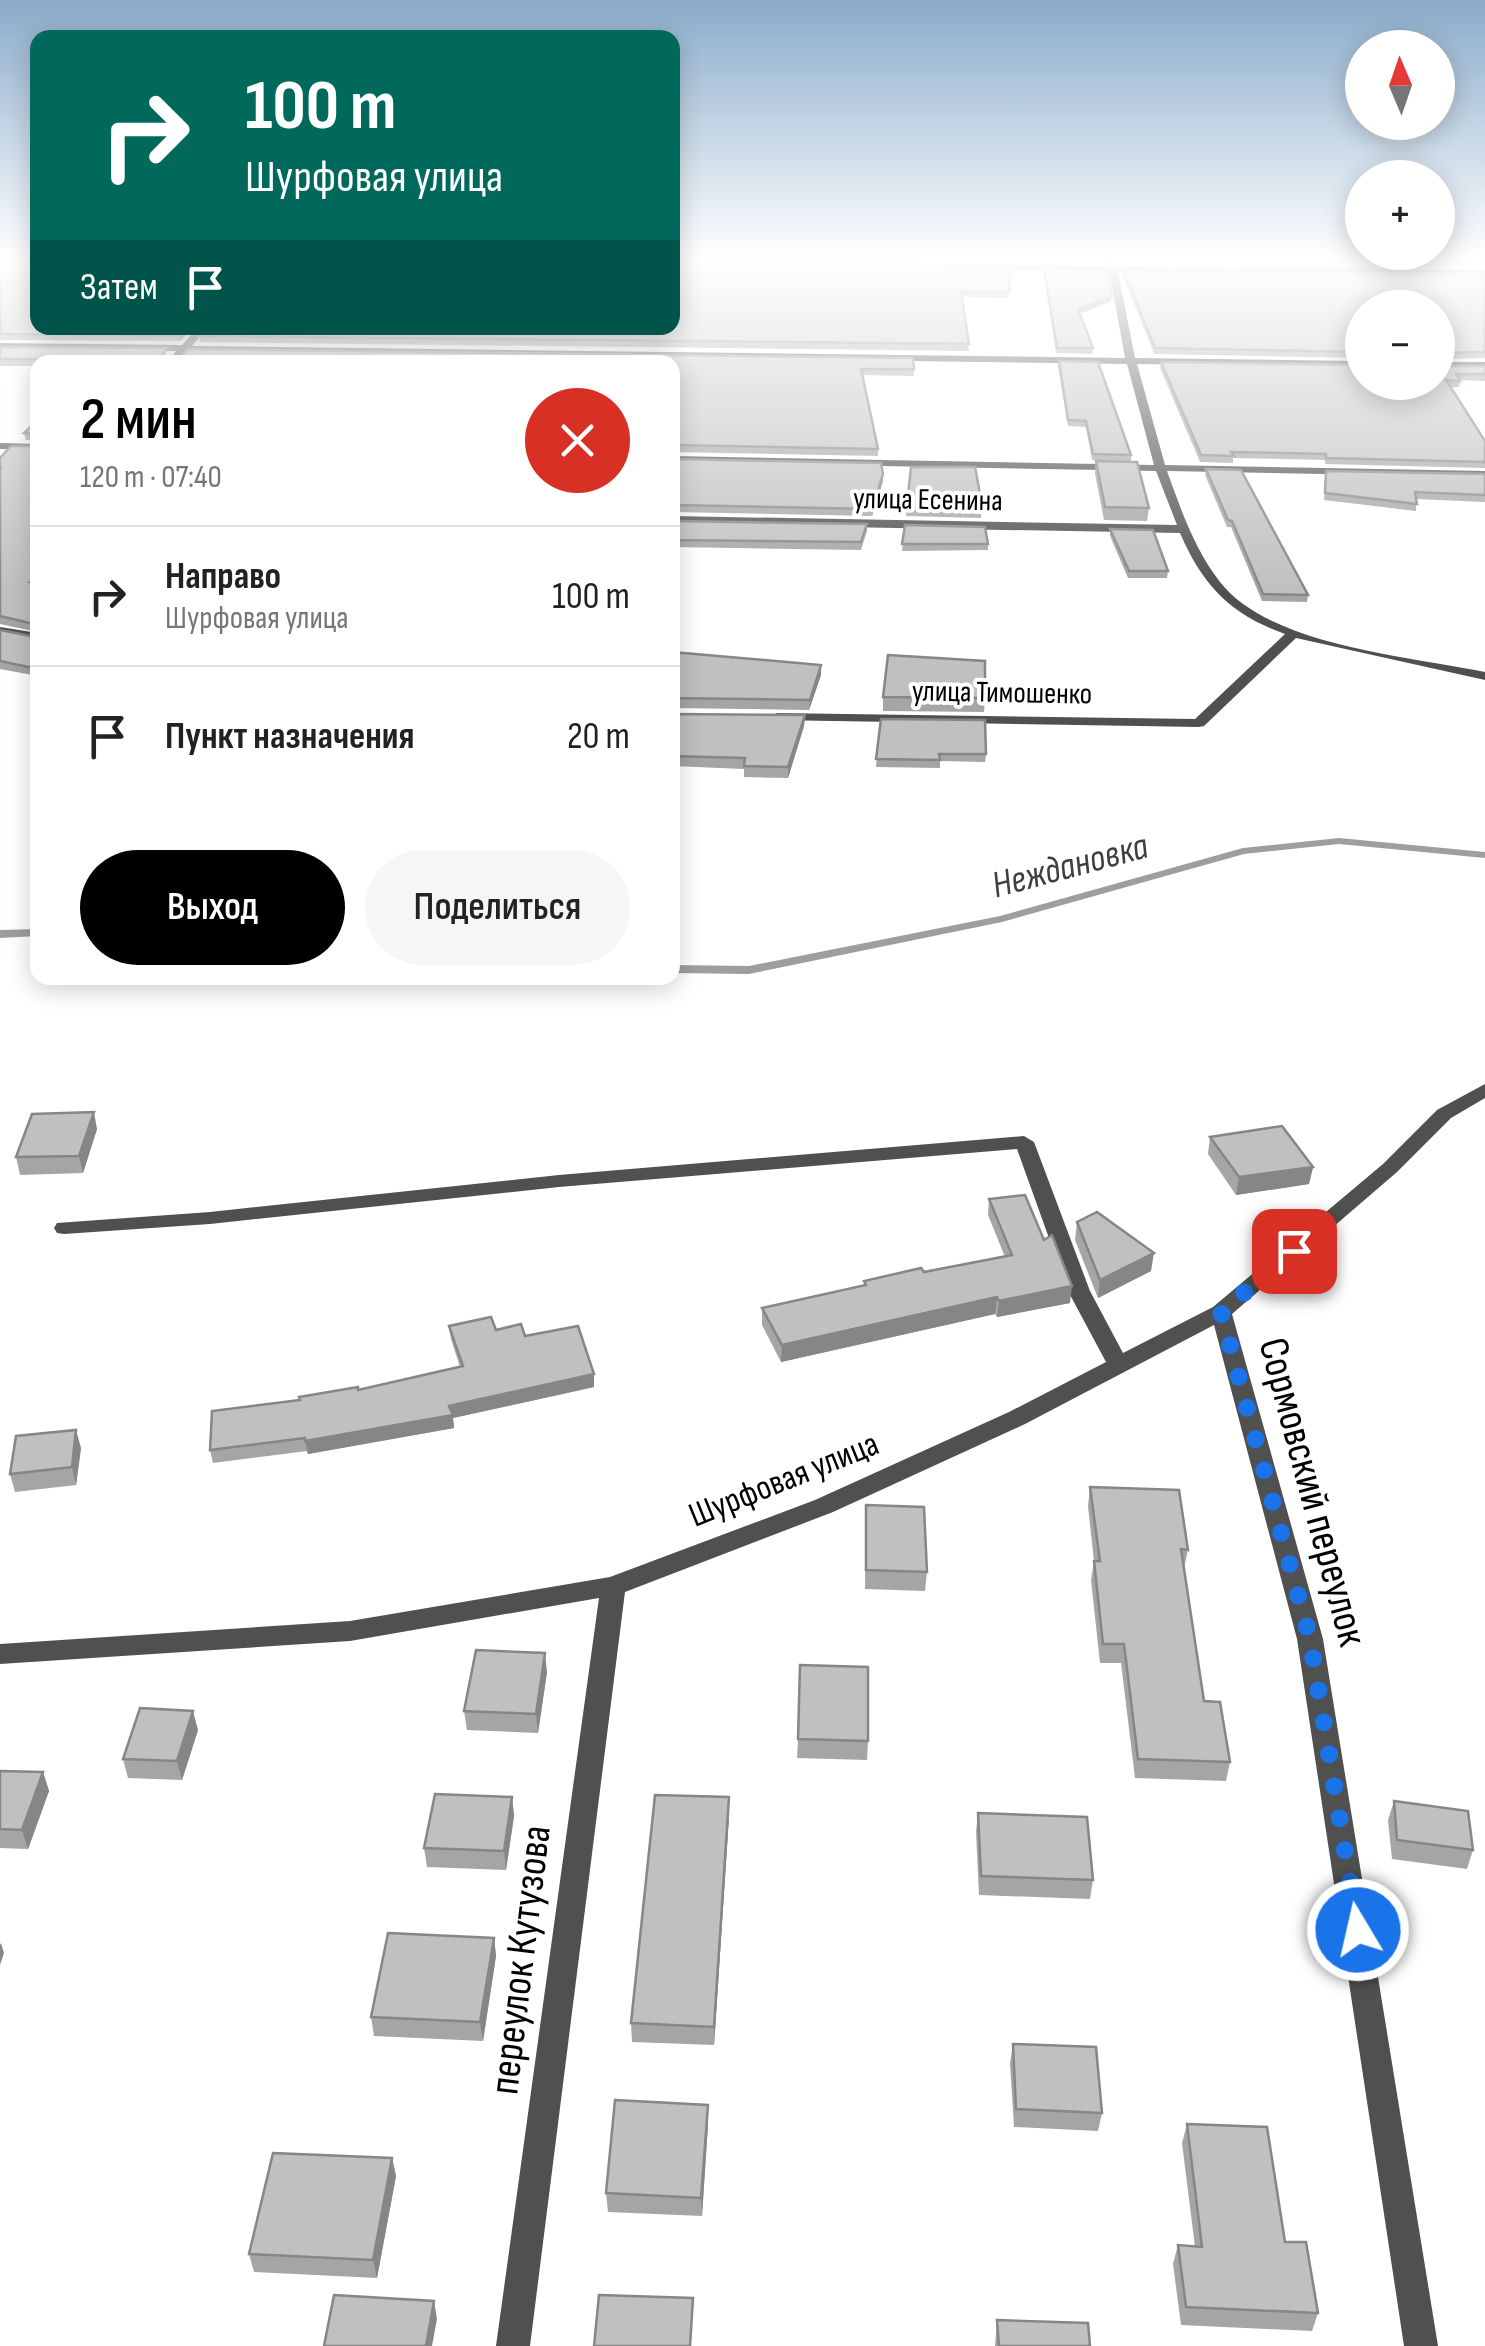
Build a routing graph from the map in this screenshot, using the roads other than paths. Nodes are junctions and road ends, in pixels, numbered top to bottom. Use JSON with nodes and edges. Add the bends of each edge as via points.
{"nodes":[{"id":1,"x":1130,"y":369,"type":"edge"},
{"id":2,"x":0,"y":446,"type":"edge"},
{"id":3,"x":30,"y":447,"type":"edge"},
{"id":4,"x":680,"y":459,"type":"edge"},
{"id":5,"x":1162,"y":468,"type":"junction"},
{"id":6,"x":1485,"y":474,"type":"edge"},
{"id":7,"x":680,"y":520,"type":"edge"},
{"id":8,"x":1184,"y":530,"type":"junction"},
{"id":9,"x":0,"y":631,"type":"edge"},
{"id":10,"x":1294,"y":633,"type":"junction"},
{"id":11,"x":30,"y":636,"type":"edge"},
{"id":12,"x":1485,"y":676,"type":"edge"},
{"id":13,"x":750,"y":717,"type":"edge"},
{"id":14,"x":1485,"y":1090,"type":"edge"},
{"id":15,"x":64,"y":1228,"type":"dead end"},
{"id":16,"x":1221,"y":1312,"type":"junction"},
{"id":17,"x":1118,"y":1366,"type":"junction"},
{"id":18,"x":613,"y":1586,"type":"junction"},
{"id":19,"x":0,"y":1654,"type":"edge"},
{"id":20,"x":513,"y":2346,"type":"edge"},
{"id":21,"x":1420,"y":2346,"type":"edge"}],
"edges":[{"from":1,"to":5,"type":"street"},
{"from":2,"to":3,"type":"street"},
{"from":4,"to":5,"type":"street"},
{"from":5,"to":6,"type":"street"},
{"from":5,"to":8,"type":"street"},
{"from":7,"to":8,"type":"street","name":"улица Есенина"},
{"from":8,"to":10,"type":"street","via":[[1211,579],[1242,610]]},
{"from":9,"to":11,"type":"street"},
{"from":10,"to":12,"type":"street"},
{"from":10,"to":13,"type":"street","name":"улица Тимошенко","via":[[1199,723]]},
{"from":14,"to":16,"type":"street","name":"Шурфовая улица","via":[[1444,1114]]},
{"from":15,"to":17,"type":"street","via":[[1024,1142],[1079,1291]]},
{"from":16,"to":17,"type":"street","name":"Шурфовая улица"},
{"from":16,"to":21,"type":"street","name":"Сормовский переулок","via":[[1310,1639]]},
{"from":17,"to":18,"type":"street","name":"Шурфовая улица","via":[[824,1506]]},
{"from":18,"to":19,"type":"street","name":"Шурфовая улица","via":[[350,1631]]},
{"from":18,"to":20,"type":"street","name":"переулок Кутузова"}]}
